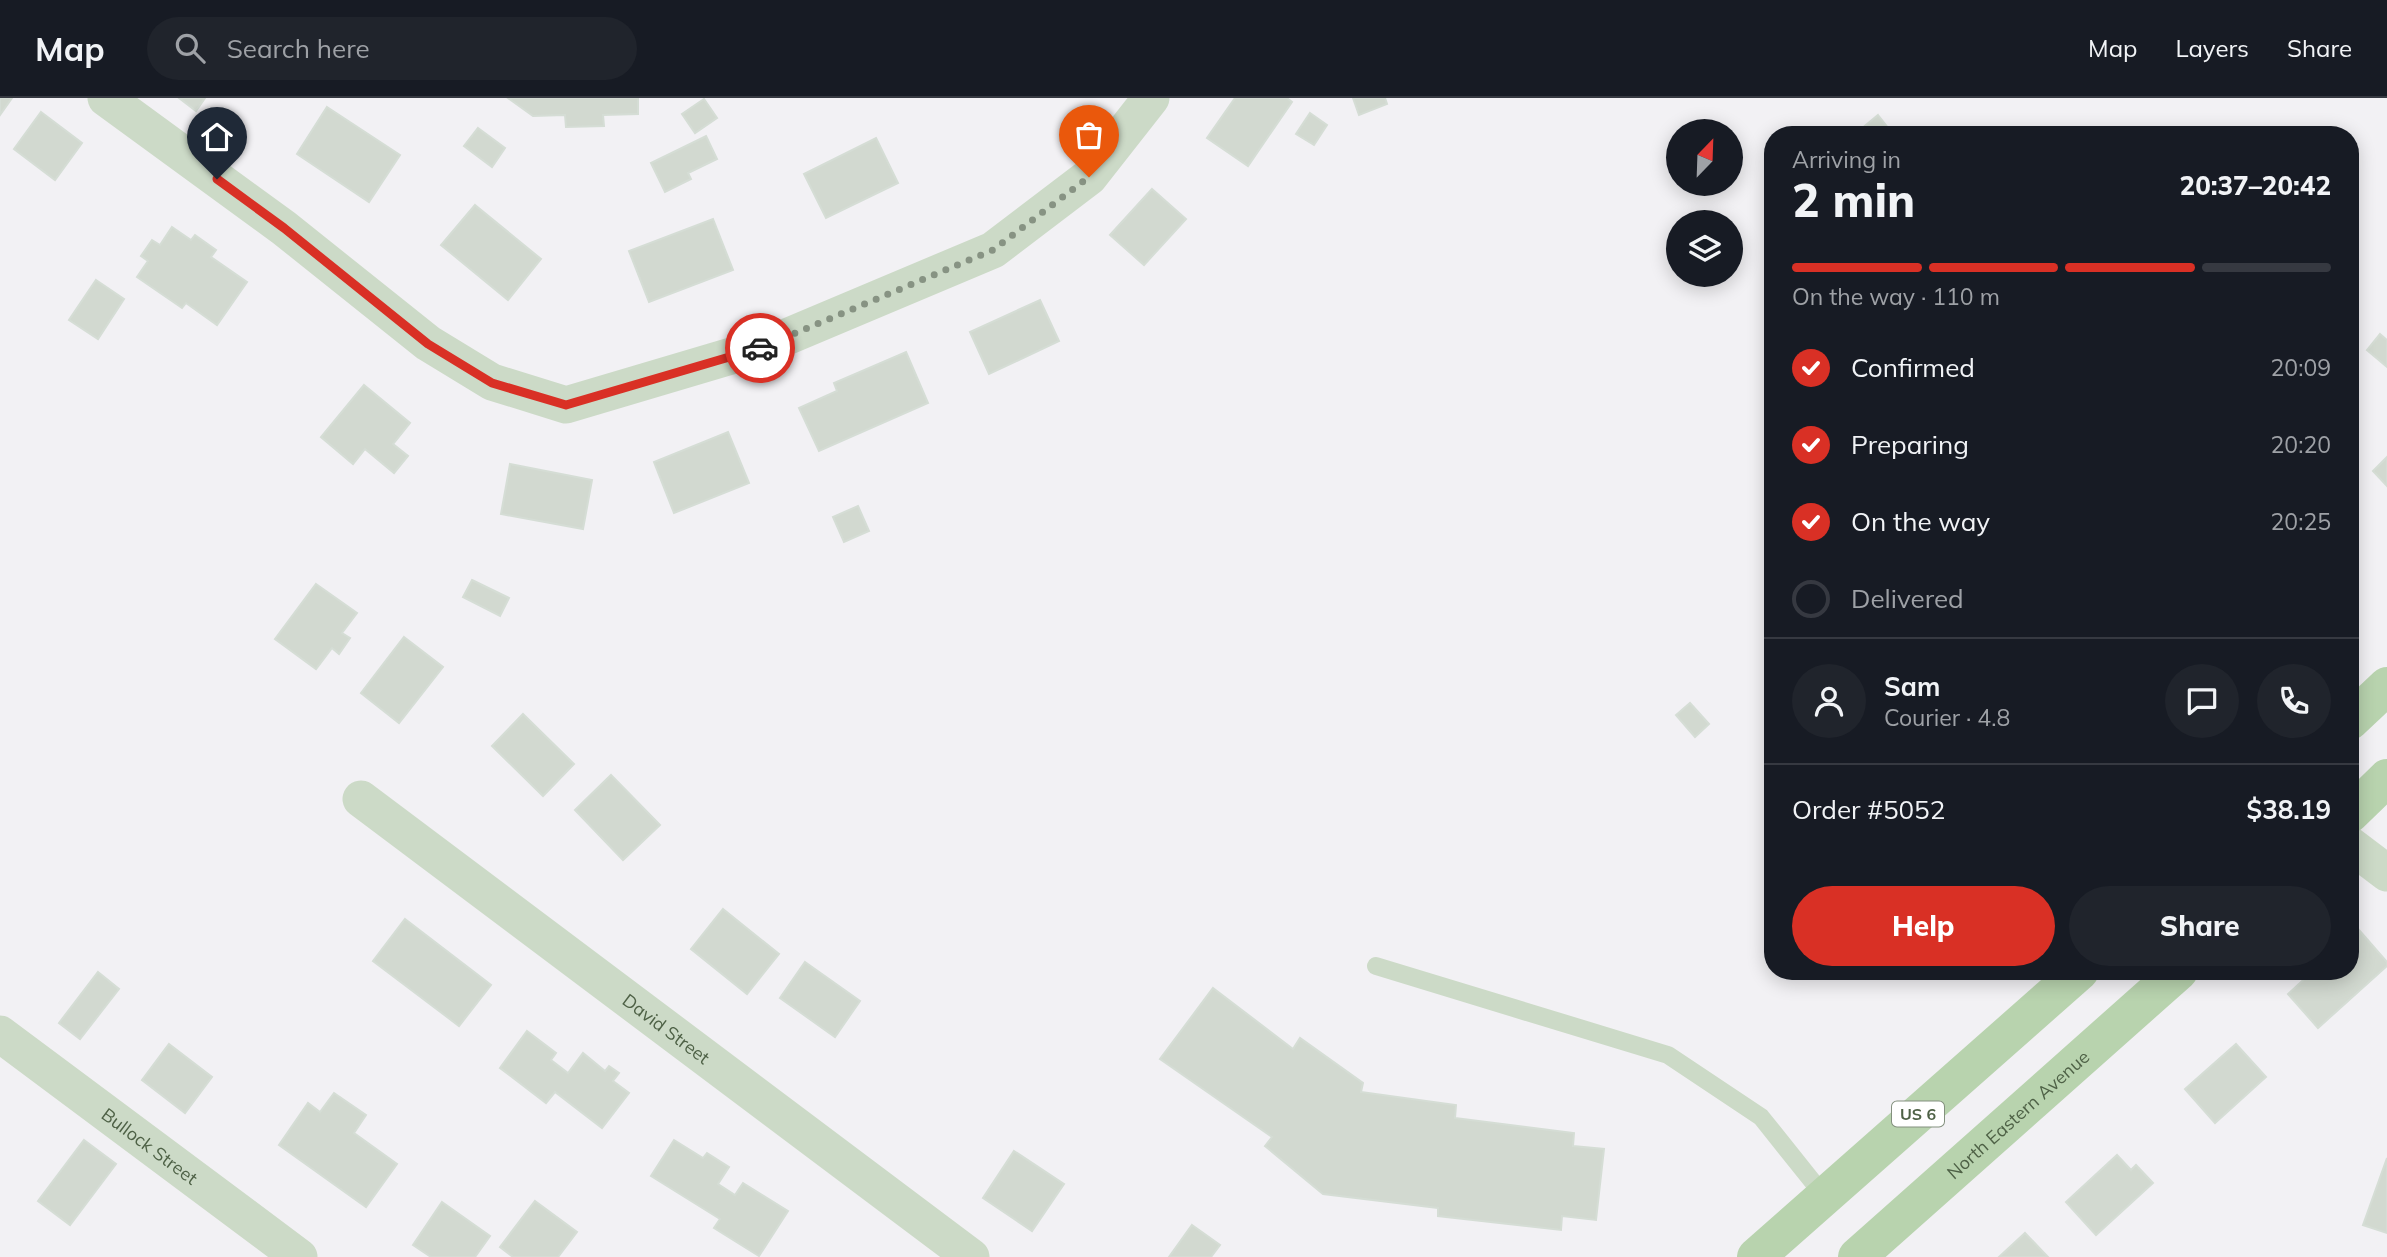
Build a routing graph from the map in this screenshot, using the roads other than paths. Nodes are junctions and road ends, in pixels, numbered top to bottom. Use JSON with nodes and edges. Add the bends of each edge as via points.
{"nodes":[{"id":1,"x":106,"y":98,"type":"edge"},
{"id":2,"x":1151,"y":98,"type":"edge"},
{"id":3,"x":2387,"y":686,"type":"edge"},
{"id":4,"x":2359,"y":713,"type":"edge"},
{"id":5,"x":2387,"y":778,"type":"edge"},
{"id":6,"x":361,"y":799,"type":"dead end"},
{"id":7,"x":2359,"y":805,"type":"edge"},
{"id":8,"x":2359,"y":852,"type":"edge"},
{"id":9,"x":2387,"y":873,"type":"edge"},
{"id":10,"x":1376,"y":966,"type":"dead end"},
{"id":11,"x":2070,"y":980,"type":"edge"},
{"id":12,"x":2169,"y":980,"type":"edge"},
{"id":13,"x":0,"y":1034,"type":"edge"},
{"id":14,"x":1825,"y":1197,"type":"junction"},
{"id":15,"x":257,"y":1245,"type":"edge"},
{"id":16,"x":299,"y":1257,"type":"edge"},
{"id":17,"x":971,"y":1257,"type":"edge"},
{"id":18,"x":1756,"y":1257,"type":"edge"},
{"id":19,"x":1857,"y":1257,"type":"edge"}],
"edges":[{"from":1,"to":2,"type":"street","via":[[284,228],[428,344],[492,383],[566,405],[765,346],[993,250],[1089,177]]},
{"from":3,"to":4,"type":"main road"},
{"from":5,"to":7,"type":"main road"},
{"from":6,"to":17,"type":"street","name":"David Street"},
{"from":8,"to":9,"type":"street"},
{"from":10,"to":14,"type":"lane","via":[[1668,1055],[1761,1117]]},
{"from":11,"to":14,"type":"main road","number":"US 6"},
{"from":12,"to":19,"type":"main road","name":"North Eastern Avenue"},
{"from":13,"to":15,"type":"street","name":"Bullock Street"},
{"from":14,"to":18,"type":"main road","number":"US 6"},
{"from":15,"to":16,"type":"street","name":"Bullock Street"}]}
